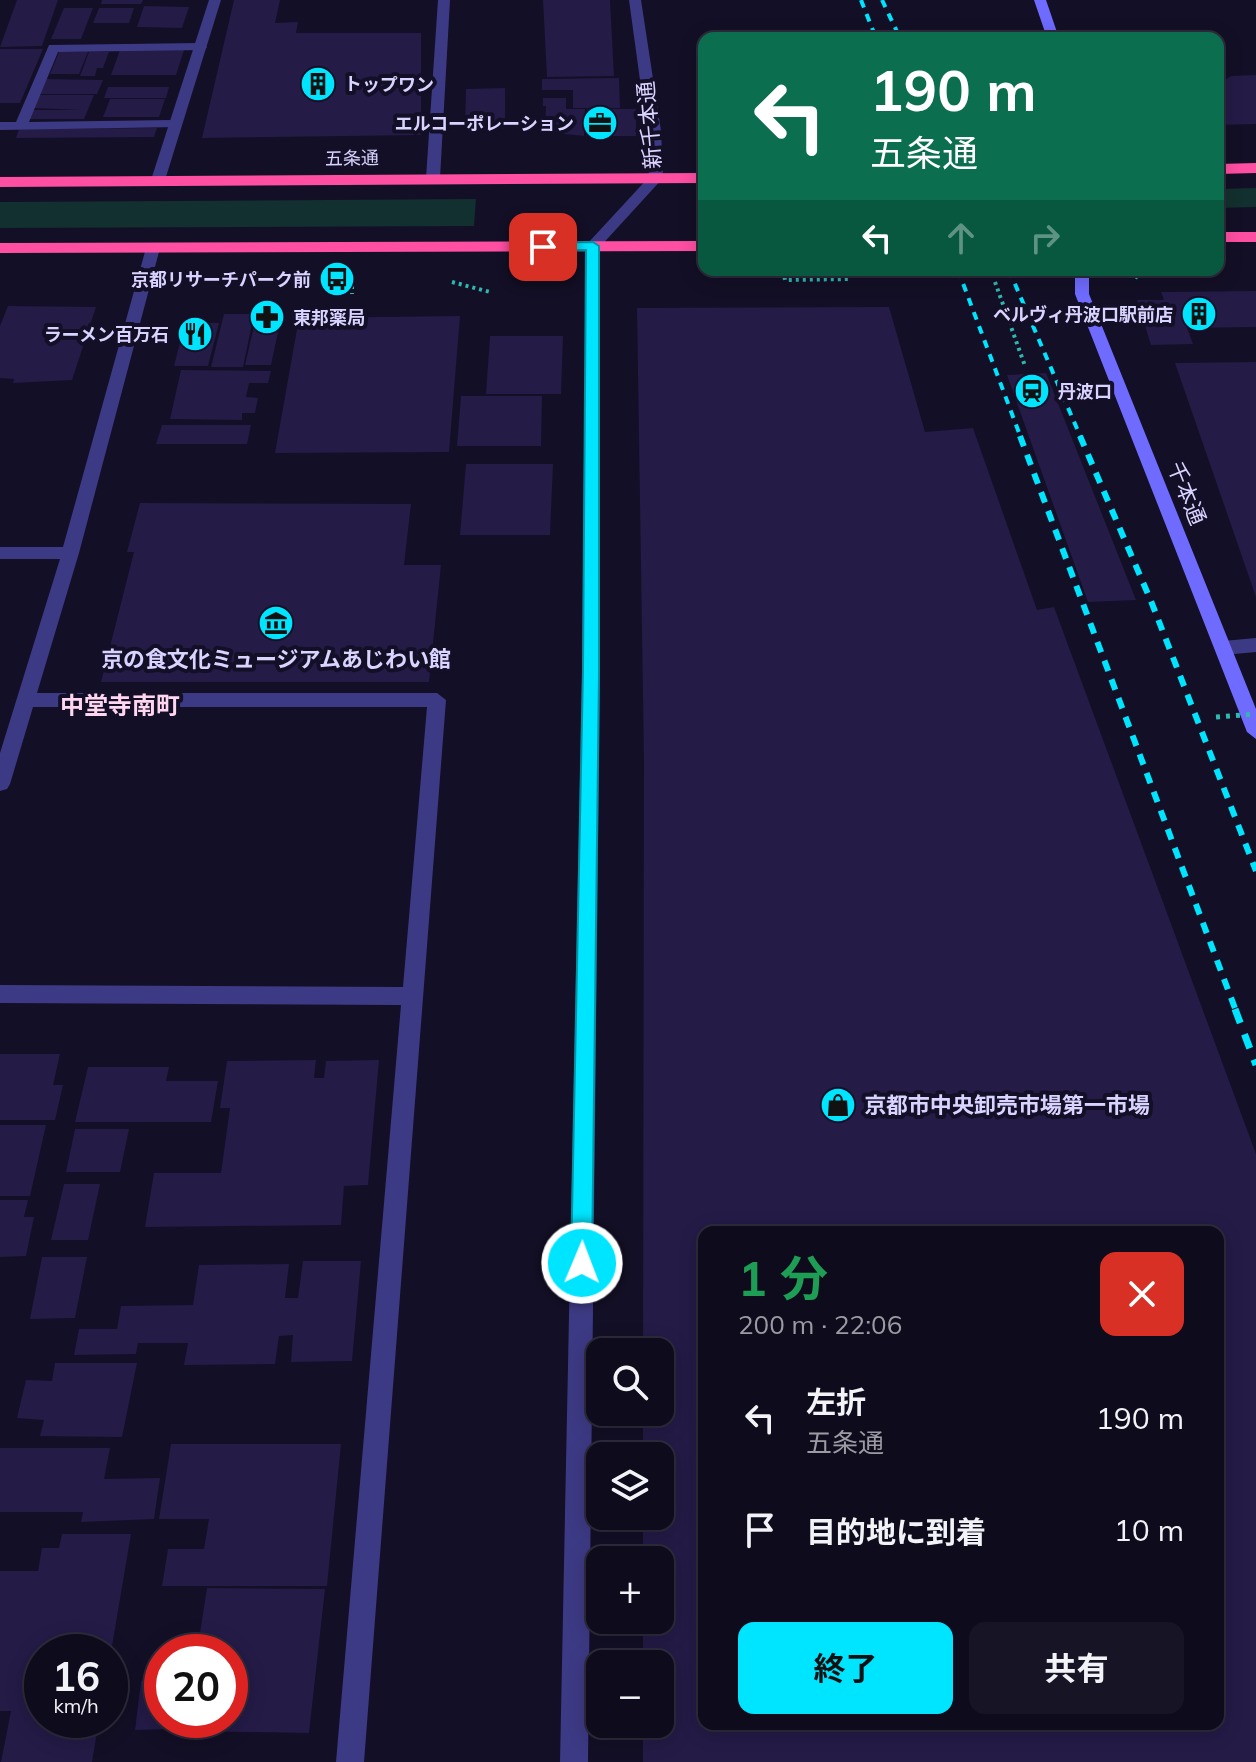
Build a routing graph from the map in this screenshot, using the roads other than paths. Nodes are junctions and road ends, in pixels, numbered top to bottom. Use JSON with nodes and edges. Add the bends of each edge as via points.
{"nodes":[{"id":1,"x":215,"y":0,"type":"edge"},
{"id":2,"x":444,"y":0,"type":"edge"},
{"id":3,"x":635,"y":0,"type":"edge"},
{"id":4,"x":1040,"y":0,"type":"edge"},
{"id":5,"x":1051,"y":32,"type":"edge"},
{"id":6,"x":201,"y":47,"type":"junction"},
{"id":7,"x":173,"y":124,"type":"junction"},
{"id":8,"x":0,"y":126,"type":"edge"},
{"id":9,"x":21,"y":126,"type":"junction"},
{"id":10,"x":1256,"y":168,"type":"edge"},
{"id":11,"x":1224,"y":169,"type":"edge"},
{"id":12,"x":433,"y":178,"type":"junction"},
{"id":13,"x":656,"y":178,"type":"junction"},
{"id":14,"x":698,"y":178,"type":"edge"},
{"id":15,"x":158,"y":180,"type":"junction"},
{"id":16,"x":0,"y":182,"type":"edge"},
{"id":17,"x":1224,"y":237,"type":"edge"},
{"id":18,"x":1256,"y":237,"type":"edge"},
{"id":19,"x":593,"y":246,"type":"junction"},
{"id":20,"x":698,"y":246,"type":"edge"},
{"id":21,"x":0,"y":248,"type":"edge"},
{"id":22,"x":153,"y":248,"type":"junction"},
{"id":23,"x":1082,"y":276,"type":"edge"},
{"id":24,"x":0,"y":553,"type":"edge"},
{"id":25,"x":70,"y":553,"type":"junction"},
{"id":26,"x":1256,"y":645,"type":"edge"},
{"id":27,"x":1223,"y":648,"type":"junction"},
{"id":28,"x":25,"y":700,"type":"junction"},
{"id":29,"x":1256,"y":732,"type":"edge"},
{"id":30,"x":0,"y":784,"type":"edge"},
{"id":31,"x":0,"y":994,"type":"edge"},
{"id":32,"x":413,"y":996,"type":"junction"},
{"id":33,"x":350,"y":1762,"type":"edge"},
{"id":34,"x":574,"y":1762,"type":"edge"}],
"edges":[{"from":1,"to":6,"type":"street"},
{"from":2,"to":12,"type":"street"},
{"from":3,"to":13,"type":"street","name":"新千本通"},
{"from":4,"to":5,"type":"street"},
{"from":6,"to":7,"type":"street"},
{"from":6,"to":9,"type":"street","via":[[53,48]]},
{"from":7,"to":9,"type":"street"},
{"from":7,"to":15,"type":"street"},
{"from":8,"to":9,"type":"street"},
{"from":10,"to":11,"type":"highway"},
{"from":12,"to":13,"type":"highway","name":"五条通"},
{"from":12,"to":15,"type":"highway","name":"五条通"},
{"from":13,"to":14,"type":"highway","name":"五条通"},
{"from":13,"to":19,"type":"street","name":"新千本通"},
{"from":15,"to":16,"type":"highway","name":"五条通"},
{"from":17,"to":18,"type":"highway"},
{"from":19,"to":20,"type":"highway"},
{"from":19,"to":22,"type":"highway"},
{"from":19,"to":34,"type":"street"},
{"from":21,"to":22,"type":"highway"},
{"from":22,"to":25,"type":"street"},
{"from":23,"to":27,"type":"street","name":"千本通","via":[[1082,294]]},
{"from":24,"to":25,"type":"street"},
{"from":25,"to":28,"type":"street"},
{"from":26,"to":27,"type":"street"},
{"from":27,"to":29,"type":"street","name":"千本通"},
{"from":28,"to":30,"type":"street"},
{"from":28,"to":32,"type":"street","via":[[437,700]]},
{"from":31,"to":32,"type":"street"},
{"from":32,"to":33,"type":"street"}]}
